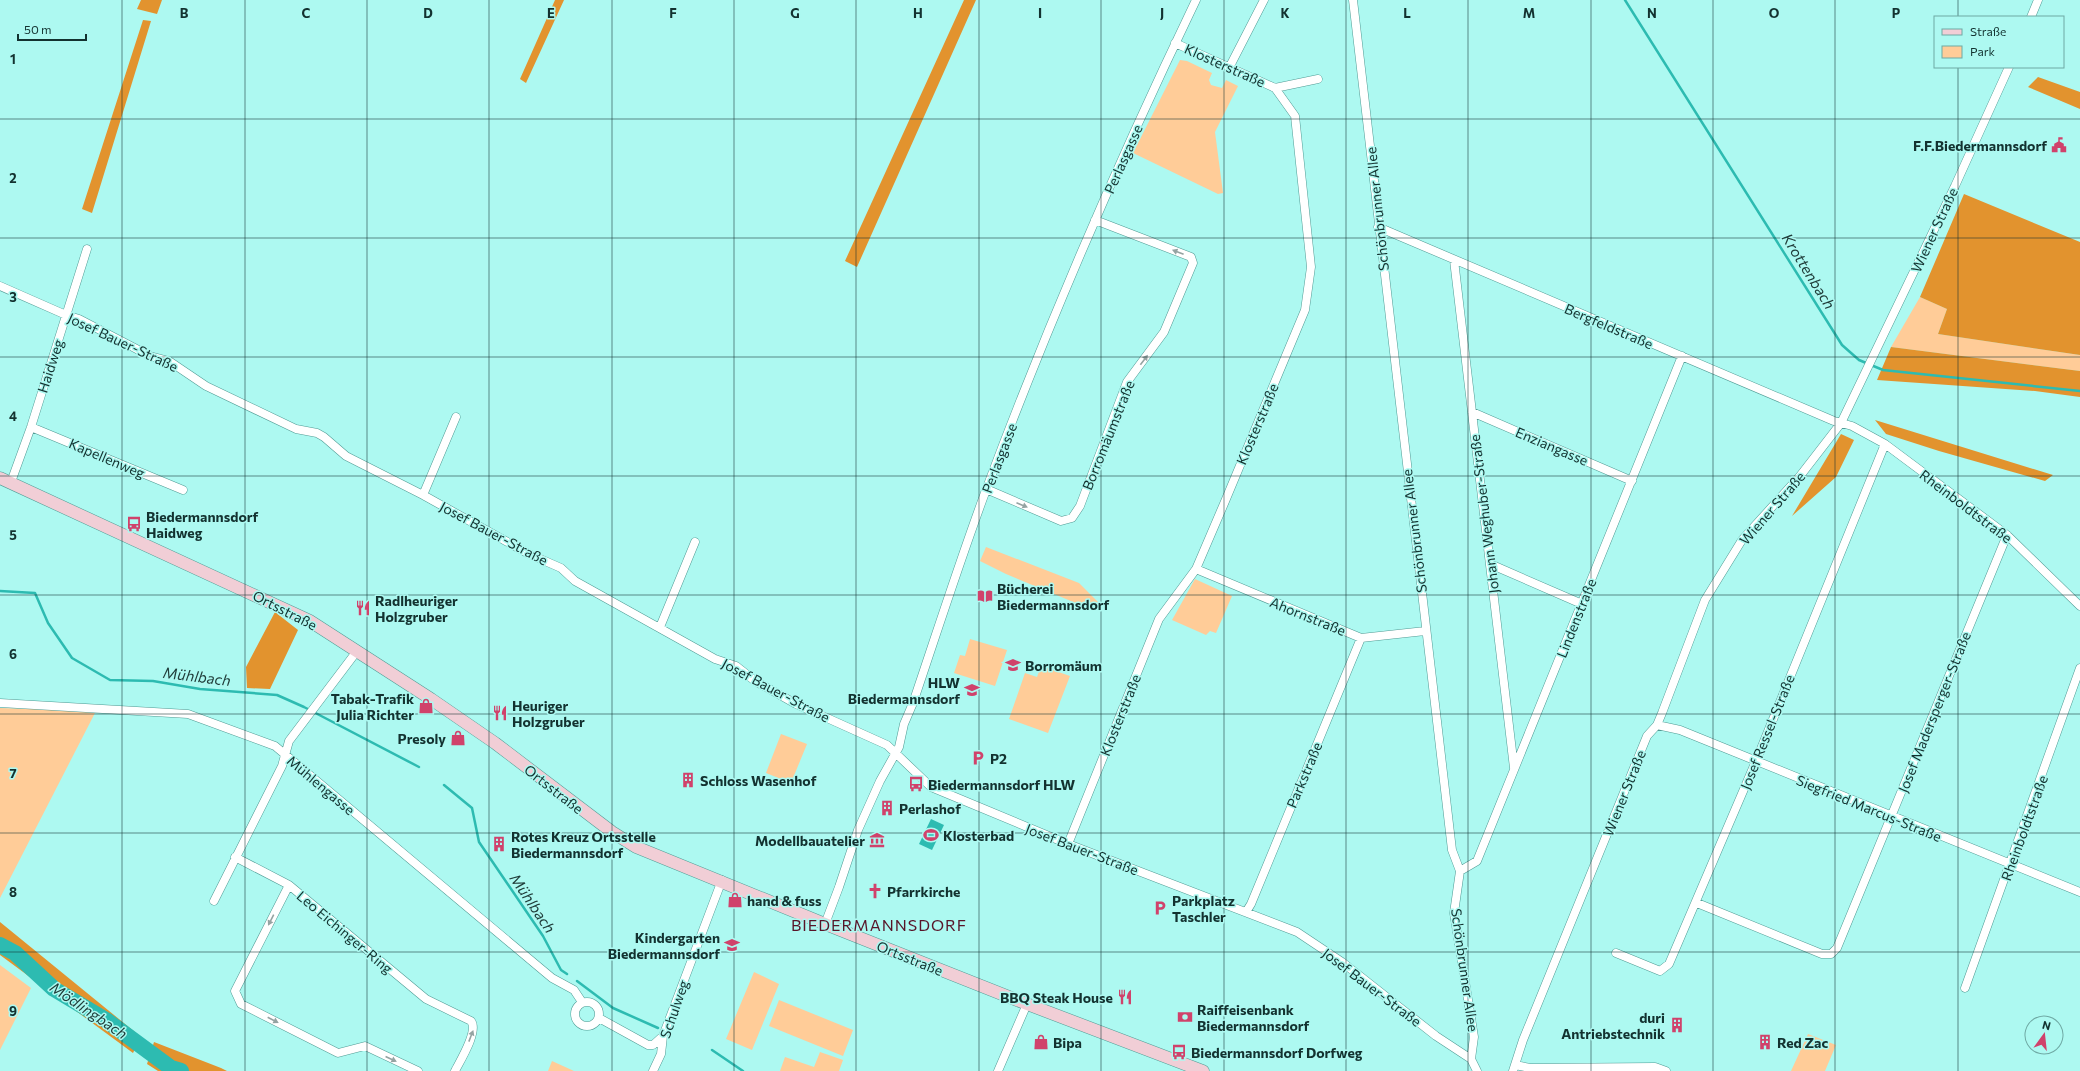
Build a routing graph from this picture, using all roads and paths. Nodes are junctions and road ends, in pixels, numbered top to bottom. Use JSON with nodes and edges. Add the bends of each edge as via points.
{"nodes":[{"id":1,"x":1196,"y":0,"type":"edge"},
{"id":2,"x":1264,"y":0,"type":"edge"},
{"id":3,"x":1353,"y":0,"type":"edge"},
{"id":4,"x":2038,"y":0,"type":"edge"},
{"id":5,"x":2031,"y":16,"type":"edge"},
{"id":6,"x":1175,"y":43,"type":"junction"},
{"id":7,"x":1229,"y":68,"type":"junction"},
{"id":8,"x":2009,"y":68,"type":"edge"},
{"id":9,"x":1318,"y":80,"type":"dead end"},
{"id":10,"x":1275,"y":88,"type":"junction"},
{"id":11,"x":1095,"y":220,"type":"junction"},
{"id":12,"x":1378,"y":227,"type":"junction"},
{"id":13,"x":86,"y":249,"type":"dead end"},
{"id":14,"x":1454,"y":260,"type":"junction"},
{"id":15,"x":0,"y":286,"type":"edge"},
{"id":16,"x":66,"y":315,"type":"junction"},
{"id":17,"x":1682,"y":356,"type":"junction"},
{"id":18,"x":1472,"y":412,"type":"junction"},
{"id":19,"x":456,"y":417,"type":"dead end"},
{"id":20,"x":1841,"y":424,"type":"junction"},
{"id":21,"x":31,"y":426,"type":"junction"},
{"id":22,"x":1885,"y":444,"type":"junction"},
{"id":23,"x":6,"y":480,"type":"edge"},
{"id":24,"x":1632,"y":481,"type":"junction"},
{"id":25,"x":986,"y":489,"type":"junction"},
{"id":26,"x":183,"y":490,"type":"dead end"},
{"id":27,"x":423,"y":495,"type":"junction"},
{"id":28,"x":2007,"y":535,"type":"junction"},
{"id":29,"x":694,"y":542,"type":"dead end"},
{"id":30,"x":1490,"y":564,"type":"junction"},
{"id":31,"x":1196,"y":569,"type":"junction"},
{"id":32,"x":1582,"y":604,"type":"junction"},
{"id":33,"x":2080,"y":606,"type":"edge"},
{"id":34,"x":660,"y":627,"type":"junction"},
{"id":35,"x":1426,"y":631,"type":"junction"},
{"id":36,"x":1361,"y":638,"type":"junction"},
{"id":37,"x":357,"y":651,"type":"junction"},
{"id":38,"x":2080,"y":668,"type":"edge"},
{"id":39,"x":0,"y":702,"type":"edge"},
{"id":40,"x":1657,"y":725,"type":"junction"},
{"id":41,"x":896,"y":753,"type":"junction"},
{"id":42,"x":286,"y":755,"type":"junction"},
{"id":43,"x":1756,"y":762,"type":"junction"},
{"id":44,"x":1514,"y":769,"type":"junction"},
{"id":45,"x":1891,"y":817,"type":"junction"},
{"id":46,"x":1068,"y":844,"type":"junction"},
{"id":47,"x":235,"y":857,"type":"junction"},
{"id":48,"x":2011,"y":865,"type":"junction"},
{"id":49,"x":1460,"y":871,"type":"junction"},
{"id":50,"x":722,"y":880,"type":"junction"},
{"id":51,"x":288,"y":885,"type":"junction"},
{"id":52,"x":2080,"y":892,"type":"edge"},
{"id":53,"x":214,"y":901,"type":"dead end"},
{"id":54,"x":1697,"y":903,"type":"junction"},
{"id":55,"x":1246,"y":912,"type":"junction"},
{"id":56,"x":825,"y":924,"type":"junction"},
{"id":57,"x":1616,"y":953,"type":"dead end"},
{"id":58,"x":1965,"y":988,"type":"dead end"},
{"id":59,"x":582,"y":1002,"type":"junction"},
{"id":60,"x":1027,"y":1004,"type":"junction"},
{"id":61,"x":599,"y":1018,"type":"junction"},
{"id":62,"x":665,"y":1033,"type":"junction"},
{"id":63,"x":1471,"y":1059,"type":"junction"},
{"id":64,"x":1514,"y":1068,"type":"edge"},
{"id":65,"x":418,"y":1071,"type":"edge"},
{"id":66,"x":455,"y":1071,"type":"edge"},
{"id":67,"x":653,"y":1071,"type":"edge"},
{"id":68,"x":998,"y":1071,"type":"edge"},
{"id":69,"x":1203,"y":1071,"type":"edge"},
{"id":70,"x":1477,"y":1071,"type":"edge"},
{"id":71,"x":1666,"y":1071,"type":"edge"}],
"edges":[{"from":1,"to":6,"type":"street","name":"Perlasgasse"},
{"from":2,"to":7,"type":"street"},
{"from":3,"to":12,"type":"street","name":"Schönbrunner Allee"},
{"from":4,"to":5,"type":"street"},
{"from":6,"to":7,"type":"street","name":"Klosterstraße"},
{"from":6,"to":11,"type":"street","name":"Perlasgasse"},
{"from":7,"to":10,"type":"street","name":"Klosterstraße"},
{"from":8,"to":20,"type":"street","name":"Wiener Straße"},
{"from":9,"to":10,"type":"street"},
{"from":10,"to":31,"type":"street","name":"Klosterstraße","via":[[1295,116],[1311,267],[1305,310]]},
{"from":11,"to":25,"type":"street","name":"Perlasgasse"},
{"from":25,"to":11,"type":"street","name":"Borromäumstraße","one_way":true,"via":[[1061,521],[1072,518],[1080,506],[1127,382],[1164,332],[1193,263],[1191,257]]},
{"from":12,"to":14,"type":"street","name":"Bergfeldstraße"},
{"from":12,"to":35,"type":"street","name":"Schönbrunner Allee"},
{"from":13,"to":16,"type":"street","name":"Haidweg"},
{"from":14,"to":17,"type":"street","name":"Bergfeldstraße"},
{"from":14,"to":18,"type":"street","name":"Johann Weghuber-Straße"},
{"from":15,"to":16,"type":"street","name":"Josef Bauer-Straße"},
{"from":16,"to":21,"type":"street","name":"Haidweg"},
{"from":16,"to":27,"type":"street","name":"Josef Bauer-Straße","via":[[86,322],[150,356],[169,360],[206,386],[296,429],[317,433],[346,456]]},
{"from":17,"to":20,"type":"street","name":"Bergfeldstraße"},
{"from":17,"to":24,"type":"street","name":"Lindenstraße"},
{"from":18,"to":24,"type":"street","name":"Enziangasse"},
{"from":18,"to":30,"type":"street","name":"Johann Weghuber-Straße"},
{"from":19,"to":27,"type":"street"},
{"from":20,"to":22,"type":"street","name":"Rheinboldtstraße","via":[[1852,426]]},
{"from":20,"to":40,"type":"street","name":"Wiener Straße","via":[[1800,476],[1742,540],[1705,600]]},
{"from":21,"to":23,"type":"street","name":"Haidweg"},
{"from":21,"to":26,"type":"street","name":"Kapellenweg"},
{"from":22,"to":28,"type":"street","name":"Rheinboldtstraße"},
{"from":22,"to":43,"type":"street","name":"Josef Ressel-Straße"},
{"from":23,"to":37,"type":"street","name":"Ortsstraße","via":[[277,604],[310,621]]},
{"from":24,"to":32,"type":"street","name":"Lindenstraße"},
{"from":25,"to":41,"type":"street","name":"Perlasgasse"},
{"from":27,"to":34,"type":"street","name":"Josef Bauer-Straße","via":[[529,554],[561,568],[576,581]]},
{"from":28,"to":33,"type":"street","name":"Rheinboldtstraße"},
{"from":28,"to":45,"type":"street","name":"Josef Madersperger-Straße"},
{"from":29,"to":34,"type":"street"},
{"from":30,"to":32,"type":"street"},
{"from":30,"to":44,"type":"street","name":"Johann Weghuber-Straße"},
{"from":31,"to":36,"type":"street","name":"Ahornstraße"},
{"from":31,"to":46,"type":"street","name":"Klosterstraße","via":[[1159,619]]},
{"from":32,"to":44,"type":"street","name":"Lindenstraße"},
{"from":34,"to":41,"type":"street","name":"Josef Bauer-Straße","via":[[715,659],[736,666],[755,681],[796,704],[887,745]]},
{"from":35,"to":36,"type":"street","name":"Ahornstraße"},
{"from":35,"to":49,"type":"street","name":"Schönbrunner Allee","via":[[1452,850]]},
{"from":36,"to":55,"type":"street","name":"Parkstraße"},
{"from":37,"to":42,"type":"street","via":[[289,741]]},
{"from":37,"to":50,"type":"street","name":"Ortsstraße","via":[[495,743],[612,832],[636,846]]},
{"from":38,"to":48,"type":"street","name":"Rheinboldtstraße"},
{"from":39,"to":42,"type":"street","name":"Mühlengasse","via":[[188,714],[275,746]]},
{"from":40,"to":43,"type":"street","name":"Siegfried Marcus-Straße","via":[[1680,730]]},
{"from":40,"to":64,"type":"street","name":"Wiener Straße","via":[[1647,736],[1523,1040]]},
{"from":41,"to":46,"type":"street","name":"Josef Bauer-Straße","via":[[931,787]]},
{"from":41,"to":56,"type":"street","name":"Perlasgasse","via":[[858,830]]},
{"from":42,"to":47,"type":"street"},
{"from":42,"to":59,"type":"street","name":"Mühlengasse","via":[[552,978],[574,990]]},
{"from":43,"to":45,"type":"street","name":"Siegfried Marcus-Straße"},
{"from":43,"to":54,"type":"street","name":"Josef Ressel-Straße"},
{"from":44,"to":49,"type":"street","name":"Lindenstraße","via":[[1477,861]]},
{"from":45,"to":48,"type":"street","name":"Siegfried Marcus-Straße"},
{"from":45,"to":54,"type":"street","name":"Josef Madersperger-Straße","via":[[1837,948],[1831,954],[1822,954]]},
{"from":46,"to":55,"type":"street","name":"Josef Bauer-Straße"},
{"from":47,"to":51,"type":"street"},
{"from":47,"to":53,"type":"street"},
{"from":48,"to":52,"type":"street","name":"Siegfried Marcus-Straße"},
{"from":48,"to":58,"type":"street","name":"Rheinboldtstraße"},
{"from":49,"to":63,"type":"street","name":"Schönbrunner Allee","via":[[1454,913],[1474,1037]]},
{"from":50,"to":56,"type":"street","name":"Ortsstraße"},
{"from":50,"to":62,"type":"street","name":"Schulweg"},
{"from":51,"to":65,"type":"street","name":"Leo Eichinger-Ring","one_way":true,"via":[[235,991],[241,1004],[338,1053],[365,1046]]},
{"from":66,"to":51,"type":"street","name":"Leo Eichinger-Ring","one_way":true,"via":[[474,1029],[471,1021],[426,999]]},
{"from":54,"to":57,"type":"street","name":"Josef Ressel-Straße","via":[[1691,909],[1669,964],[1660,971]]},
{"from":55,"to":63,"type":"street","name":"Josef Bauer-Straße","via":[[1302,936],[1342,962],[1436,1036]]},
{"from":56,"to":60,"type":"street","name":"Ortsstraße"},
{"from":59,"to":61,"type":"street","name":"Mühlengasse","via":[[594,1004],[599,1010]]},
{"from":59,"to":61,"type":"street","via":[[574,1012],[579,1024],[590,1026]]},
{"from":60,"to":68,"type":"street"},
{"from":60,"to":69,"type":"street","name":"Ortsstraße"},
{"from":61,"to":62,"type":"street","via":[[648,1045],[653,1045]]},
{"from":62,"to":67,"type":"street","name":"Schulweg","via":[[661,1054]]},
{"from":63,"to":70,"type":"street"},
{"from":64,"to":71,"type":"street","via":[[1655,1067]]}]}
